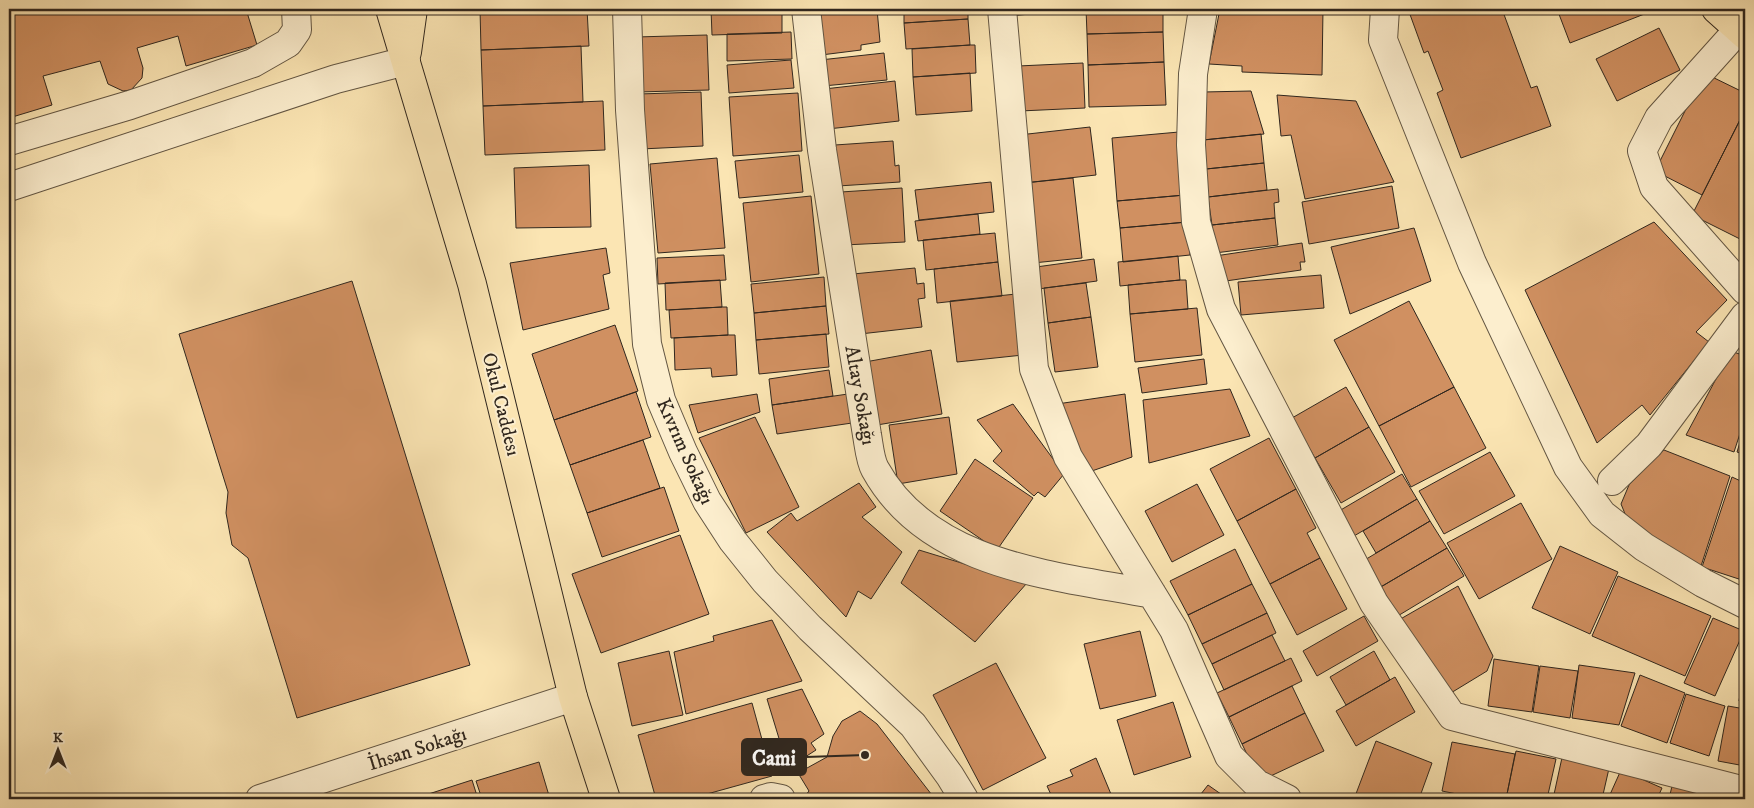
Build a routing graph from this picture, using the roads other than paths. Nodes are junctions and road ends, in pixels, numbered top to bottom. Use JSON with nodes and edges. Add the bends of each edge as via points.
{"nodes":[{"id":1,"x":296,"y":9,"type":"edge"},
{"id":2,"x":390,"y":9,"type":"edge"},
{"id":3,"x":413,"y":9,"type":"edge"},
{"id":4,"x":627,"y":9,"type":"edge"},
{"id":5,"x":806,"y":9,"type":"edge"},
{"id":6,"x":1002,"y":9,"type":"edge"},
{"id":7,"x":1203,"y":9,"type":"edge"},
{"id":8,"x":1385,"y":9,"type":"edge"},
{"id":9,"x":1716,"y":9,"type":"edge"},
{"id":10,"x":1741,"y":33,"type":"edge"},
{"id":11,"x":406,"y":61,"type":"junction"},
{"id":12,"x":130,"y":105,"type":"junction"},
{"id":13,"x":9,"y":141,"type":"edge"},
{"id":14,"x":141,"y":145,"type":"junction"},
{"id":15,"x":9,"y":186,"type":"edge"},
{"id":16,"x":1745,"y":290,"type":"edge"},
{"id":17,"x":1745,"y":316,"type":"edge"},
{"id":18,"x":1612,"y":481,"type":"dead end"},
{"id":19,"x":1152,"y":594,"type":"junction"},
{"id":20,"x":1745,"y":604,"type":"edge"},
{"id":21,"x":573,"y":697,"type":"junction"},
{"id":22,"x":1745,"y":790,"type":"edge"},
{"id":23,"x":260,"y":799,"type":"edge"},
{"id":24,"x":606,"y":799,"type":"edge"},
{"id":25,"x":764,"y":799,"type":"edge"},
{"id":26,"x":780,"y":799,"type":"edge"},
{"id":27,"x":964,"y":799,"type":"edge"},
{"id":28,"x":1287,"y":799,"type":"edge"}],
"edges":[{"from":1,"to":12,"type":"street","via":[[297,30],[278,50],[253,63]]},
{"from":2,"to":11,"type":"main road"},
{"from":3,"to":11,"type":"main road","name":"Okul Caddesı"},
{"from":4,"to":27,"type":"street","name":"Kıvrım Sokağı","via":[[630,110],[648,344],[661,400],[683,452],[707,500],[733,541],[765,581],[913,725]]},
{"from":5,"to":19,"type":"street","name":"Altay Sokağı","via":[[822,150],[874,467],[907,509],[932,530],[972,553],[1013,566]]},
{"from":6,"to":19,"type":"street","via":[[1034,369],[1068,457]]},
{"from":7,"to":22,"type":"street","via":[[1193,74],[1191,145],[1196,222],[1221,308],[1374,603],[1452,716]]},
{"from":8,"to":20,"type":"street","via":[[1383,40],[1472,264],[1568,467],[1602,514],[1644,547]]},
{"from":9,"to":10,"type":"main road"},
{"from":10,"to":16,"type":"street","via":[[1659,118],[1642,151],[1654,187]]},
{"from":11,"to":14,"type":"street","via":[[336,79]]},
{"from":11,"to":21,"type":"main road","name":"Okul Caddesı","via":[[472,284]]},
{"from":12,"to":13,"type":"street"},
{"from":12,"to":14,"type":"street"},
{"from":14,"to":15,"type":"street"},
{"from":17,"to":18,"type":"street","via":[[1650,446]]},
{"from":19,"to":28,"type":"street","via":[[1174,630],[1229,756],[1257,784]]},
{"from":21,"to":23,"type":"street","name":"İhsan Sokağı"},
{"from":21,"to":24,"type":"main road","name":"Okul Caddesı"},
{"from":25,"to":26,"type":"street"}]}
